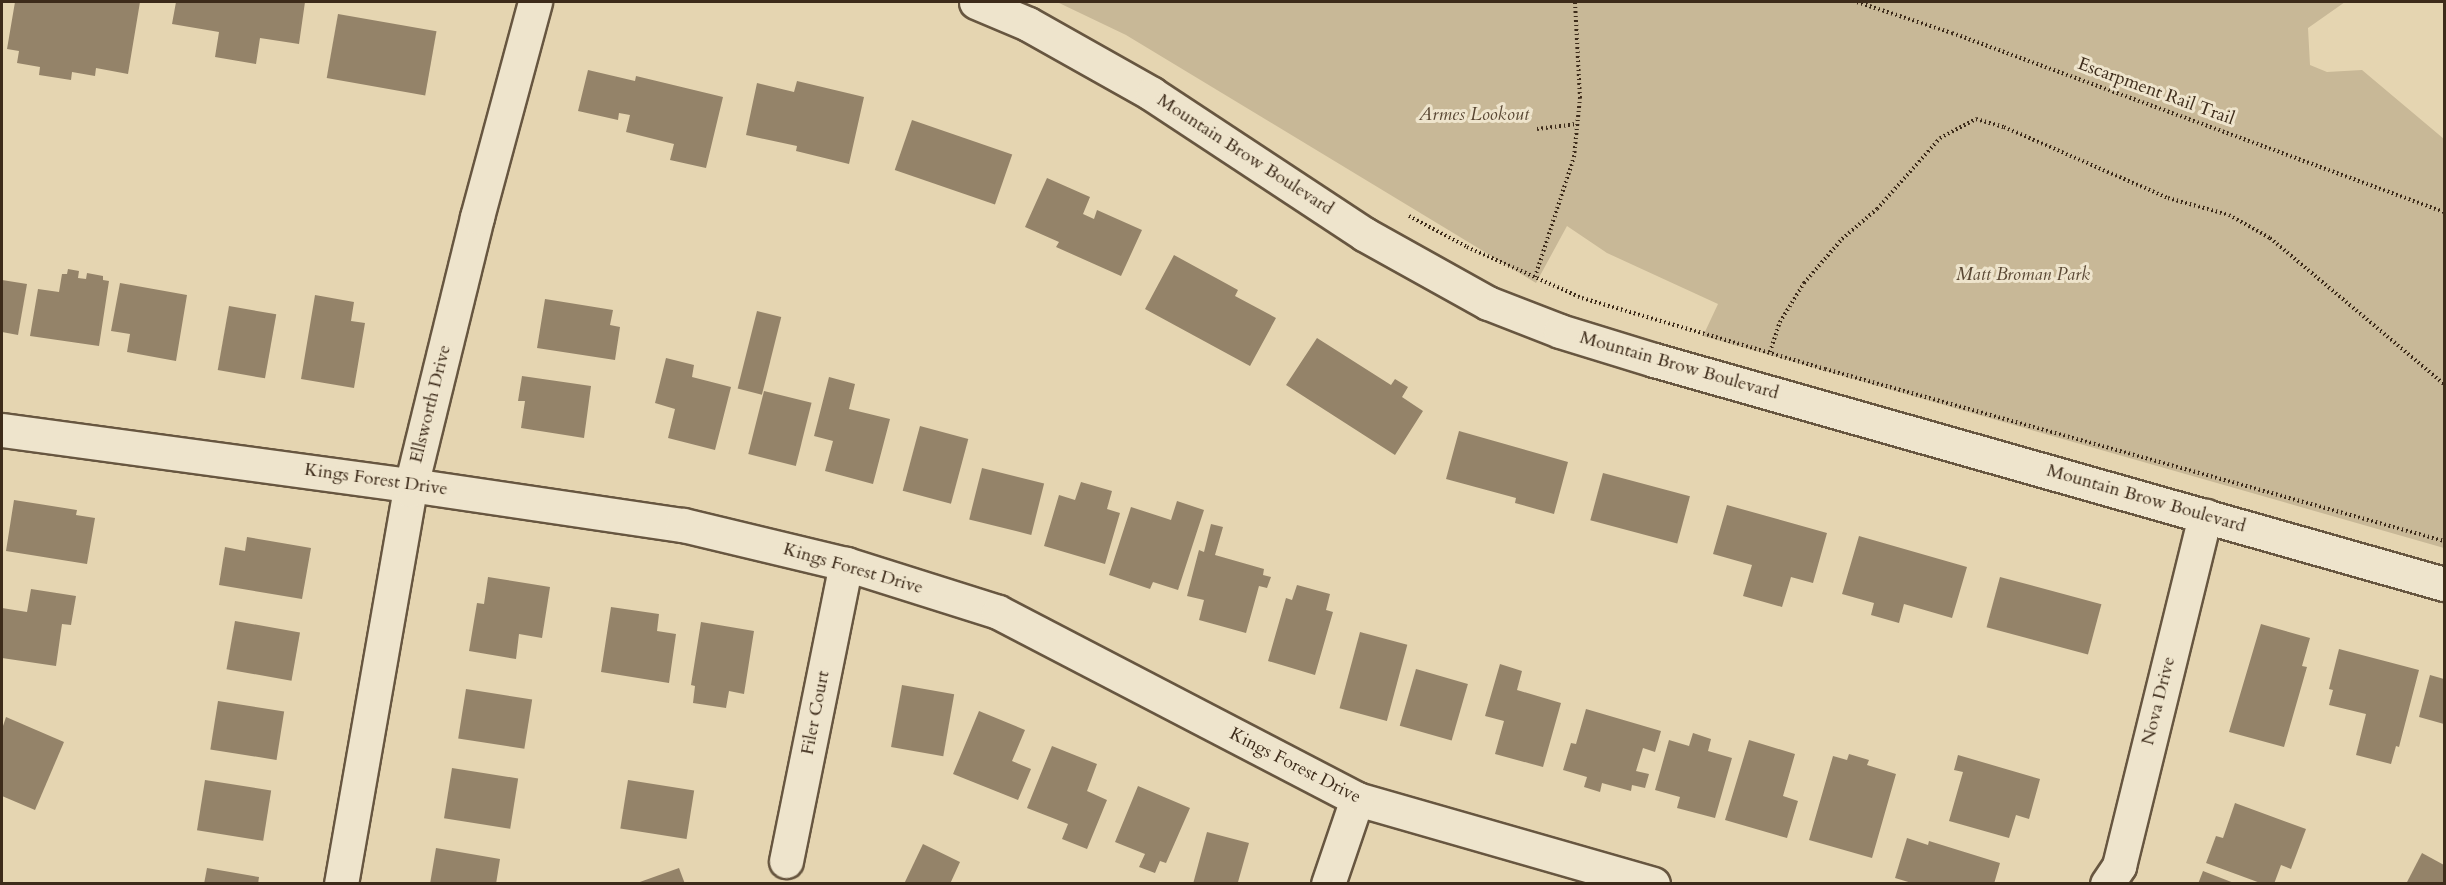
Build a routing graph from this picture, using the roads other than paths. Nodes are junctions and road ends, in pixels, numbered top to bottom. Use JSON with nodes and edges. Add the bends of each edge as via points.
{"nodes":[{"id":1,"x":535,"y":2,"type":"edge"},
{"id":2,"x":976,"y":2,"type":"edge"},
{"id":3,"x":2,"y":430,"type":"edge"},
{"id":4,"x":411,"y":484,"type":"junction"},
{"id":5,"x":2205,"y":515,"type":"junction"},
{"id":6,"x":846,"y":564,"type":"junction"},
{"id":7,"x":2445,"y":584,"type":"edge"},
{"id":8,"x":1357,"y":799,"type":"junction"},
{"id":9,"x":786,"y":861,"type":"dead end"},
{"id":10,"x":341,"y":884,"type":"edge"},
{"id":11,"x":1328,"y":884,"type":"edge"},
{"id":12,"x":1653,"y":884,"type":"edge"},
{"id":13,"x":2107,"y":884,"type":"edge"}],
"edges":[{"from":1,"to":4,"type":"street","name":"Ellsworth Drive"},
{"from":2,"to":5,"type":"street","name":"Mountain Brow Boulevard","via":[[1028,24],[1152,94],[1364,234],[1488,303],[1653,360]]},
{"from":3,"to":4,"type":"street","name":"Kings Forest Drive"},
{"from":4,"to":6,"type":"street","name":"Kings Forest Drive","via":[[683,525]]},
{"from":4,"to":10,"type":"street","name":"Ellsworth Drive"},
{"from":5,"to":7,"type":"street","name":"Mountain Brow Boulevard"},
{"from":5,"to":13,"type":"street","name":"Nova Drive","via":[[2119,866]]},
{"from":6,"to":8,"type":"street","name":"Kings Forest Drive","via":[[998,612]]},
{"from":6,"to":9,"type":"street","name":"Filer Court"},
{"from":8,"to":11,"type":"street"},
{"from":8,"to":12,"type":"street","name":"Kings Forest Drive"}]}
